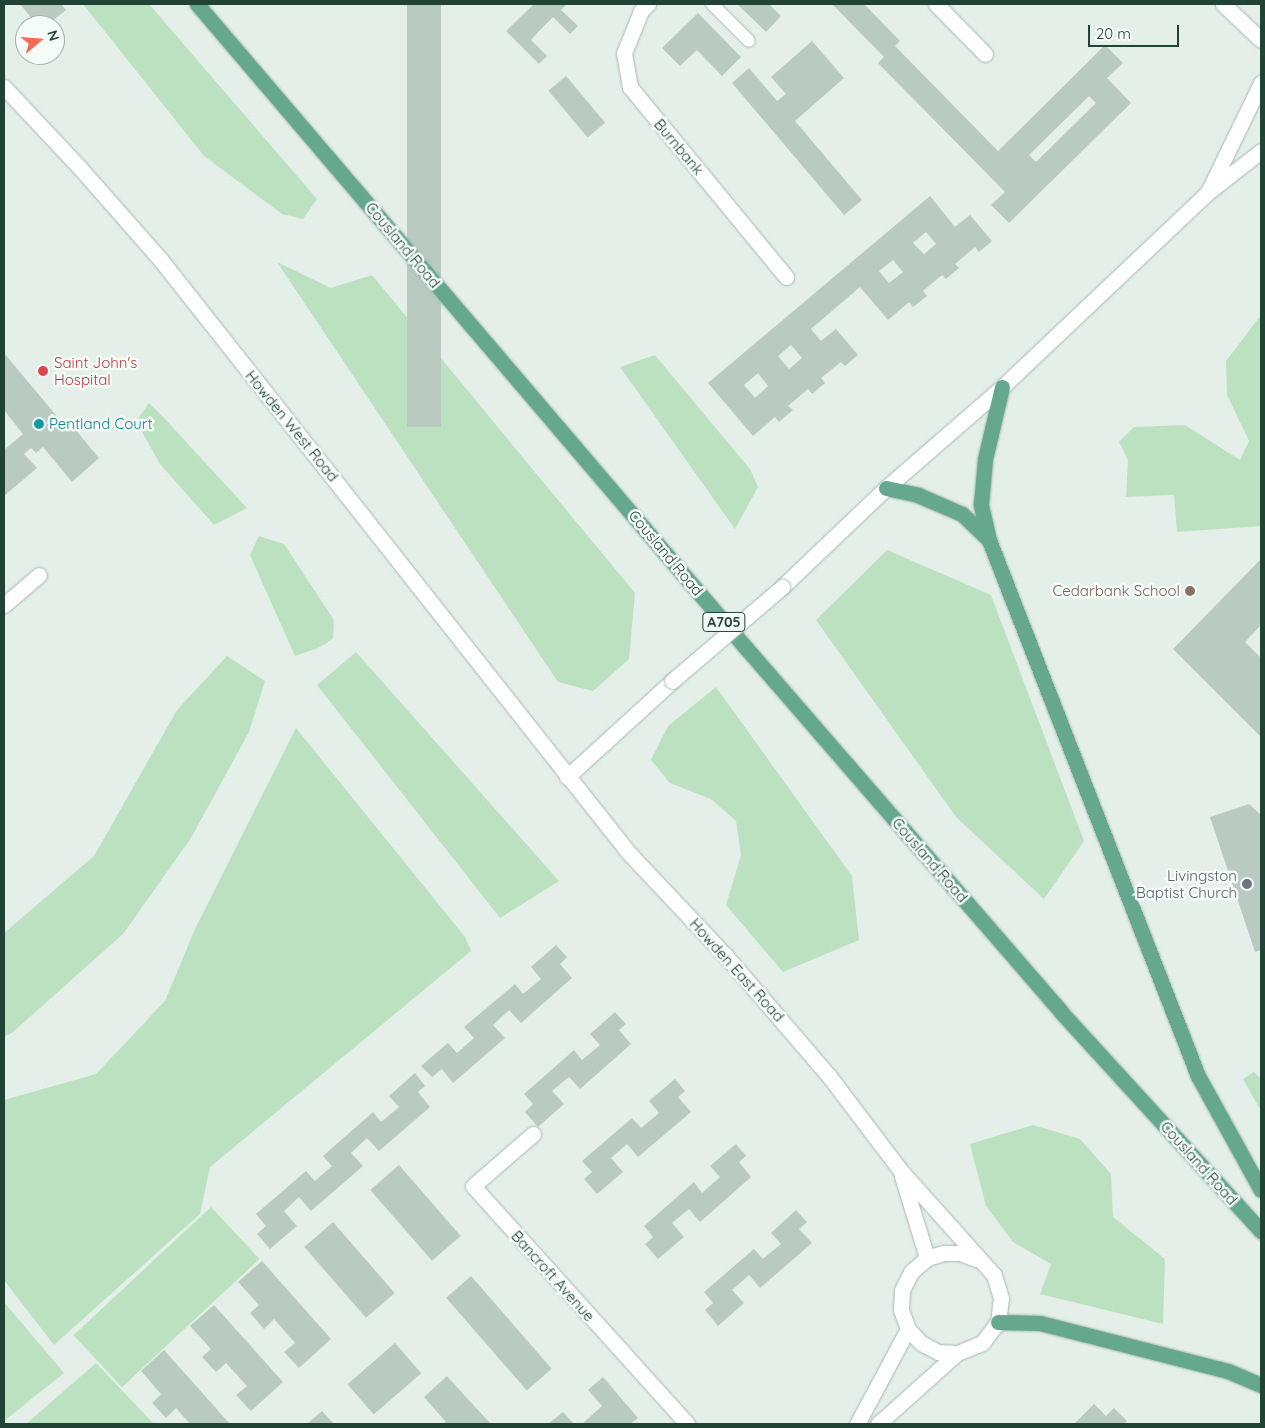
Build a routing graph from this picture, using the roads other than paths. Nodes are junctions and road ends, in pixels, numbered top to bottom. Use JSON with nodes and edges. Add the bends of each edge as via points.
{"nodes":[{"id":1,"x":197,"y":4,"type":"edge"},
{"id":2,"x":648,"y":4,"type":"edge"},
{"id":3,"x":712,"y":4,"type":"edge"},
{"id":4,"x":936,"y":4,"type":"edge"},
{"id":5,"x":1222,"y":4,"type":"edge"},
{"id":6,"x":1261,"y":40,"type":"edge"},
{"id":7,"x":749,"y":41,"type":"dead end"},
{"id":8,"x":985,"y":54,"type":"dead end"},
{"id":9,"x":1261,"y":83,"type":"edge"},
{"id":10,"x":4,"y":86,"type":"edge"},
{"id":11,"x":1261,"y":152,"type":"edge"},
{"id":12,"x":1207,"y":193,"type":"junction"},
{"id":13,"x":786,"y":277,"type":"dead end"},
{"id":14,"x":1002,"y":387,"type":"junction"},
{"id":15,"x":886,"y":488,"type":"junction"},
{"id":16,"x":989,"y":540,"type":"junction"},
{"id":17,"x":39,"y":575,"type":"dead end"},
{"id":18,"x":4,"y":605,"type":"edge"},
{"id":19,"x":567,"y":777,"type":"junction"},
{"id":20,"x":533,"y":1134,"type":"dead end"},
{"id":21,"x":900,"y":1170,"type":"junction"},
{"id":22,"x":1261,"y":1190,"type":"edge"},
{"id":23,"x":1261,"y":1231,"type":"edge"},
{"id":24,"x":926,"y":1258,"type":"junction"},
{"id":25,"x":976,"y":1259,"type":"junction"},
{"id":26,"x":998,"y":1322,"type":"junction"},
{"id":27,"x":908,"y":1329,"type":"junction"},
{"id":28,"x":957,"y":1353,"type":"junction"},
{"id":29,"x":1261,"y":1385,"type":"edge"},
{"id":30,"x":687,"y":1424,"type":"edge"},
{"id":31,"x":857,"y":1424,"type":"edge"},
{"id":32,"x":878,"y":1424,"type":"edge"}],
"edges":[{"from":1,"to":23,"type":"main road","name":"Cousland Road","number":"A705","via":[[746,649],[1061,1012]]},
{"from":2,"to":13,"type":"street","name":"Burnbank","via":[[641,12],[624,53],[630,87]]},
{"from":3,"to":7,"type":"lane"},
{"from":4,"to":8,"type":"street"},
{"from":5,"to":6,"type":"street"},
{"from":9,"to":12,"type":"street"},
{"from":10,"to":19,"type":"street","name":"Howden West Road","via":[[160,259]]},
{"from":11,"to":12,"type":"street"},
{"from":12,"to":14,"type":"street"},
{"from":14,"to":15,"type":"street"},
{"from":14,"to":16,"type":"main road","via":[[985,459],[981,504]]},
{"from":15,"to":16,"type":"main road","via":[[918,495],[962,514]]},
{"from":15,"to":19,"type":"street","bridge":true,"via":[[782,587]]},
{"from":16,"to":22,"type":"main road","via":[[1198,1076]]},
{"from":17,"to":18,"type":"street"},
{"from":19,"to":21,"type":"street","name":"Howden East Road","via":[[628,852],[726,956],[829,1076]]},
{"from":20,"to":30,"type":"street","name":"Bancroft Avenue","via":[[473,1186]]},
{"from":21,"to":24,"type":"street","name":"Howden East Road"},
{"from":21,"to":25,"type":"street","name":"Howden East Road"},
{"from":24,"to":25,"type":"street","name":"Howden East Road","via":[[960,1253]]},
{"from":24,"to":27,"type":"street","via":[[911,1272],[902,1290],[901,1310]]},
{"from":25,"to":26,"type":"street","name":"Howden East Road","via":[[994,1275],[1002,1298]]},
{"from":26,"to":28,"type":"street","name":"Howden East Road","via":[[982,1343]]},
{"from":26,"to":29,"type":"main road","via":[[1040,1323],[1228,1371]]},
{"from":27,"to":28,"type":"street","via":[[921,1343],[938,1352]]},
{"from":27,"to":31,"type":"street"},
{"from":28,"to":32,"type":"street","name":"Howden East Road"}]}
